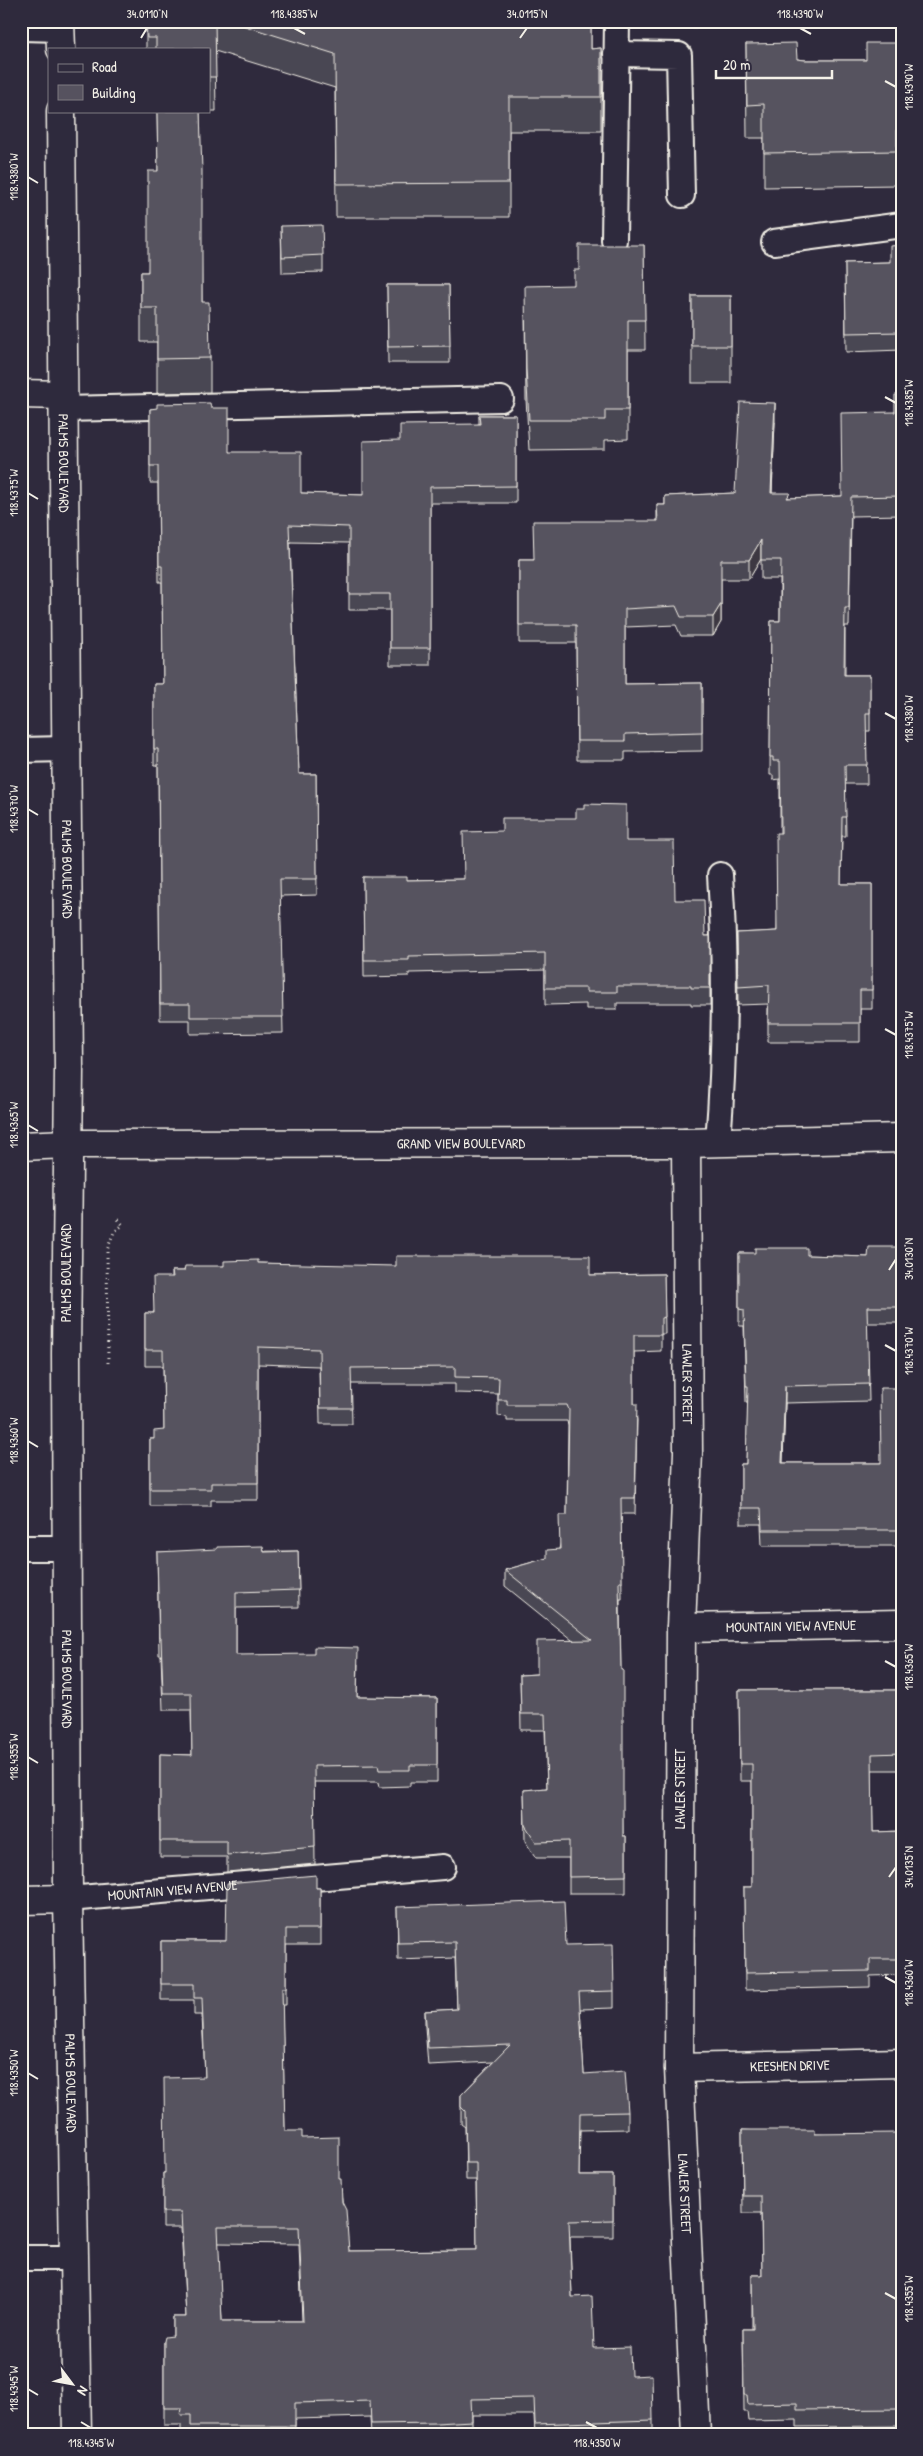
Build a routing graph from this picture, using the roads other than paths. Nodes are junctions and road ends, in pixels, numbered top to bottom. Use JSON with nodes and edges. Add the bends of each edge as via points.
{"nodes":[{"id":1,"x":617,"y":21,"type":"edge"},
{"id":2,"x":21,"y":28,"type":"edge"},
{"id":3,"x":60,"y":33,"type":"edge"},
{"id":4,"x":616,"y":54,"type":"junction"},
{"id":5,"x":61,"y":112,"type":"edge"},
{"id":6,"x":682,"y":195,"type":"dead end"},
{"id":7,"x":902,"y":225,"type":"edge"},
{"id":8,"x":614,"y":240,"type":"dead end"},
{"id":9,"x":774,"y":242,"type":"dead end"},
{"id":10,"x":21,"y":394,"type":"edge"},
{"id":11,"x":501,"y":399,"type":"dead end"},
{"id":12,"x":63,"y":402,"type":"junction"},
{"id":13,"x":21,"y":750,"type":"edge"},
{"id":14,"x":65,"y":750,"type":"junction"},
{"id":15,"x":720,"y":875,"type":"dead end"},
{"id":16,"x":902,"y":1138,"type":"edge"},
{"id":17,"x":718,"y":1142,"type":"junction"},
{"id":18,"x":686,"y":1143,"type":"junction"},
{"id":19,"x":67,"y":1144,"type":"junction"},
{"id":20,"x":21,"y":1146,"type":"edge"},
{"id":21,"x":21,"y":1548,"type":"edge"},
{"id":22,"x":66,"y":1548,"type":"junction"},
{"id":23,"x":902,"y":1624,"type":"edge"},
{"id":24,"x":680,"y":1628,"type":"junction"},
{"id":25,"x":443,"y":1867,"type":"dead end"},
{"id":26,"x":68,"y":1899,"type":"junction"},
{"id":27,"x":21,"y":1900,"type":"edge"},
{"id":28,"x":902,"y":2063,"type":"edge"},
{"id":29,"x":679,"y":2068,"type":"junction"},
{"id":30,"x":21,"y":2258,"type":"edge"},
{"id":31,"x":74,"y":2258,"type":"junction"},
{"id":32,"x":77,"y":2435,"type":"edge"},
{"id":33,"x":696,"y":2435,"type":"edge"}],
"edges":[{"from":1,"to":4,"type":"lane"},
{"from":2,"to":3,"type":"lane"},
{"from":4,"to":6,"type":"lane","via":[[679,55]]},
{"from":4,"to":8,"type":"lane"},
{"from":5,"to":12,"type":"street","name":"PALMS BOULEVARD"},
{"from":7,"to":9,"type":"lane"},
{"from":10,"to":12,"type":"street"},
{"from":11,"to":12,"type":"lane"},
{"from":12,"to":14,"type":"street","name":"PALMS BOULEVARD"},
{"from":13,"to":14,"type":"lane"},
{"from":14,"to":19,"type":"street","name":"PALMS BOULEVARD"},
{"from":15,"to":17,"type":"lane","via":[[724,946],[723,1082]]},
{"from":16,"to":17,"type":"street","name":"GRAND VIEW BOULEVARD"},
{"from":17,"to":18,"type":"street","name":"GRAND VIEW BOULEVARD"},
{"from":18,"to":19,"type":"street","name":"GRAND VIEW BOULEVARD"},
{"from":18,"to":24,"type":"street","name":"LAWLER STREET","via":[[688,1452]]},
{"from":19,"to":20,"type":"street","name":"GRAND VIEW BOULEVARD"},
{"from":19,"to":22,"type":"street","name":"PALMS BOULEVARD"},
{"from":21,"to":22,"type":"lane"},
{"from":22,"to":26,"type":"street","name":"PALMS BOULEVARD"},
{"from":23,"to":24,"type":"street","name":"MOUNTAIN VIEW AVENUE"},
{"from":24,"to":29,"type":"street","name":"LAWLER STREET"},
{"from":25,"to":26,"type":"lane","name":"MOUNTAIN VIEW AVENUE"},
{"from":26,"to":27,"type":"street","name":"MOUNTAIN VIEW AVENUE"},
{"from":26,"to":31,"type":"street","name":"PALMS BOULEVARD"},
{"from":28,"to":29,"type":"street","name":"KEESHEN DRIVE"},
{"from":29,"to":33,"type":"street","name":"LAWLER STREET"},
{"from":30,"to":31,"type":"lane"},
{"from":31,"to":32,"type":"street","name":"PALMS BOULEVARD"}]}
